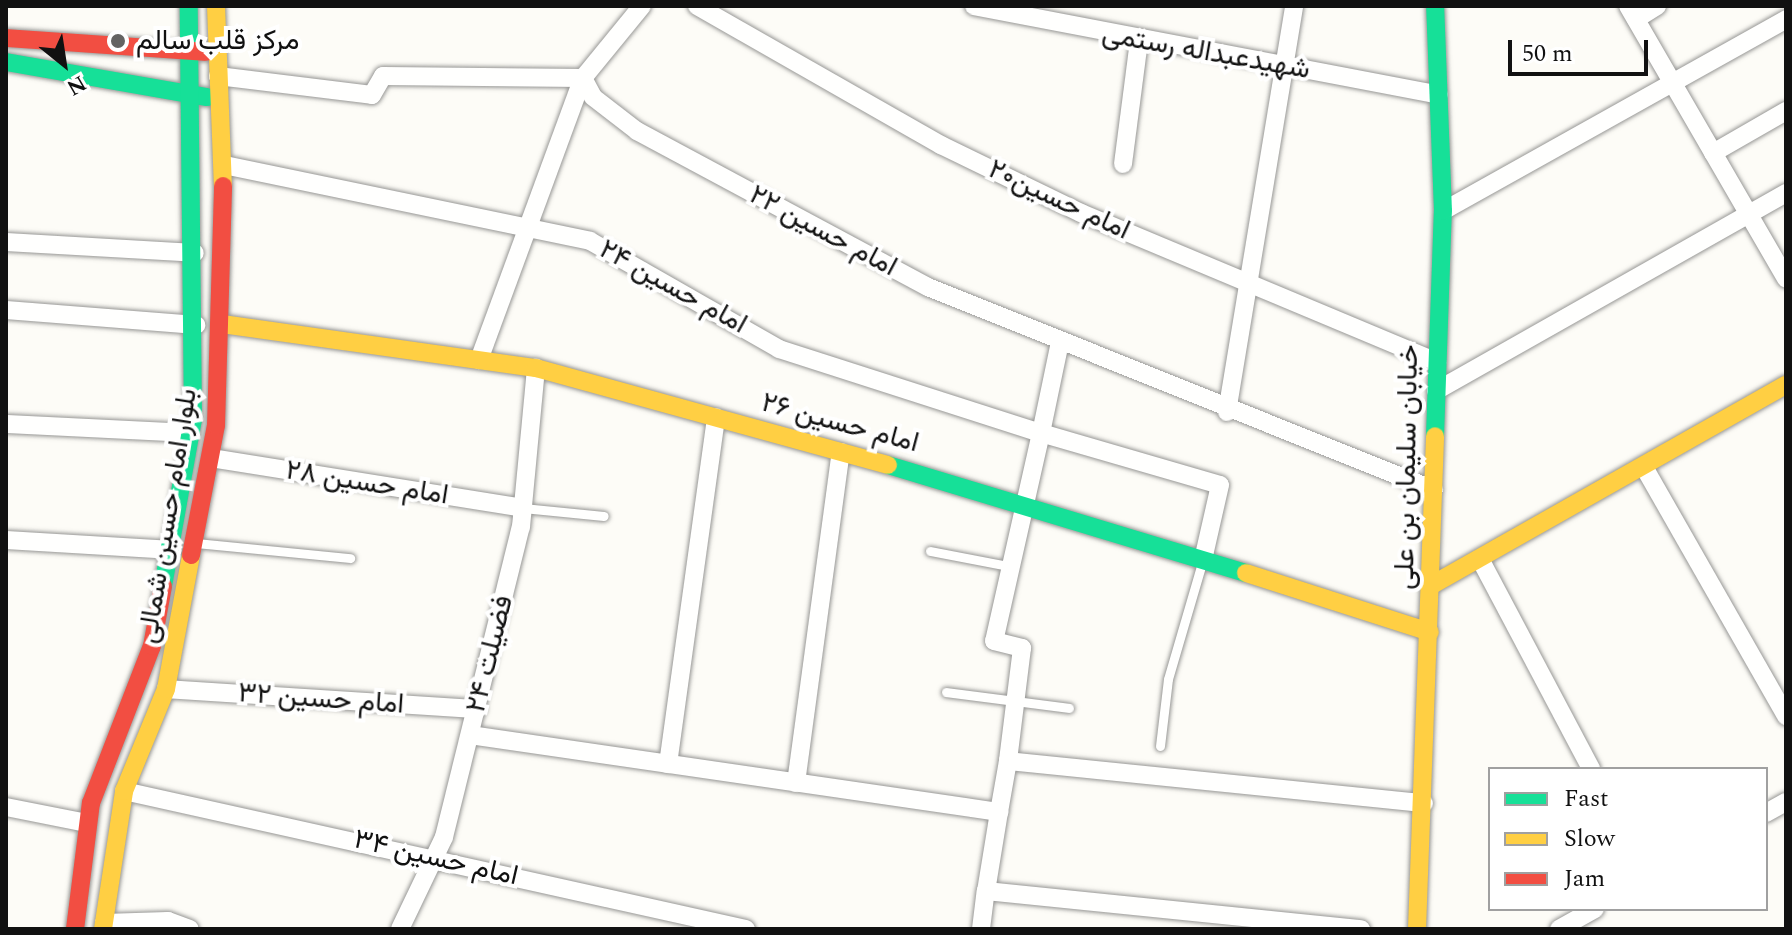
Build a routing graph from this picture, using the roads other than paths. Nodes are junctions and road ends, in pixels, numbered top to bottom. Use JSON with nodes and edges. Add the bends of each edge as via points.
{"nodes":[{"id":1,"x":189,"y":6,"type":"edge"},
{"id":2,"x":216,"y":6,"type":"edge"},
{"id":3,"x":642,"y":6,"type":"edge"},
{"id":4,"x":697,"y":6,"type":"edge"},
{"id":5,"x":974,"y":6,"type":"edge"},
{"id":6,"x":1294,"y":6,"type":"edge"},
{"id":7,"x":1435,"y":6,"type":"edge"},
{"id":8,"x":1657,"y":6,"type":"edge"},
{"id":9,"x":1632,"y":12,"type":"edge"},
{"id":10,"x":1786,"y":19,"type":"edge"},
{"id":11,"x":6,"y":38,"type":"edge"},
{"id":12,"x":1139,"y":40,"type":"junction"},
{"id":13,"x":189,"y":51,"type":"junction"},
{"id":14,"x":218,"y":53,"type":"junction"},
{"id":15,"x":6,"y":62,"type":"edge"},
{"id":16,"x":1288,"y":67,"type":"junction"},
{"id":17,"x":218,"y":76,"type":"junction"},
{"id":18,"x":583,"y":78,"type":"junction"},
{"id":19,"x":1672,"y":83,"type":"junction"},
{"id":20,"x":190,"y":95,"type":"junction"},
{"id":21,"x":1439,"y":95,"type":"junction"},
{"id":22,"x":219,"y":99,"type":"junction"},
{"id":23,"x":1786,"y":111,"type":"edge"},
{"id":24,"x":1713,"y":153,"type":"junction"},
{"id":25,"x":1123,"y":164,"type":"dead end"},
{"id":26,"x":224,"y":165,"type":"junction"},
{"id":27,"x":1786,"y":193,"type":"edge"},
{"id":28,"x":1443,"y":211,"type":"junction"},
{"id":29,"x":1749,"y":215,"type":"junction"},
{"id":30,"x":528,"y":224,"type":"junction"},
{"id":31,"x":6,"y":242,"type":"edge"},
{"id":32,"x":195,"y":253,"type":"junction"},
{"id":33,"x":1786,"y":279,"type":"edge"},
{"id":34,"x":1250,"y":282,"type":"junction"},
{"id":35,"x":6,"y":310,"type":"edge"},
{"id":36,"x":222,"y":324,"type":"junction"},
{"id":37,"x":196,"y":325,"type":"junction"},
{"id":38,"x":1060,"y":342,"type":"junction"},
{"id":39,"x":479,"y":360,"type":"junction"},
{"id":40,"x":1437,"y":362,"type":"junction"},
{"id":41,"x":536,"y":368,"type":"junction"},
{"id":42,"x":1786,"y":385,"type":"edge"},
{"id":43,"x":1436,"y":391,"type":"junction"},
{"id":44,"x":1227,"y":412,"type":"junction"},
{"id":45,"x":716,"y":417,"type":"junction"},
{"id":46,"x":6,"y":424,"type":"edge"},
{"id":47,"x":191,"y":433,"type":"junction"},
{"id":48,"x":1041,"y":433,"type":"junction"},
{"id":49,"x":841,"y":452,"type":"junction"},
{"id":50,"x":211,"y":458,"type":"junction"},
{"id":51,"x":1644,"y":467,"type":"junction"},
{"id":52,"x":1434,"y":490,"type":"junction"},
{"id":53,"x":1027,"y":503,"type":"junction"},
{"id":54,"x":523,"y":508,"type":"junction"},
{"id":55,"x":604,"y":516,"type":"dead end"},
{"id":56,"x":6,"y":540,"type":"edge"},
{"id":57,"x":196,"y":543,"type":"junction"},
{"id":58,"x":173,"y":550,"type":"junction"},
{"id":59,"x":930,"y":551,"type":"dead end"},
{"id":60,"x":350,"y":558,"type":"dead end"},
{"id":61,"x":1480,"y":559,"type":"junction"},
{"id":62,"x":1203,"y":560,"type":"junction"},
{"id":63,"x":1013,"y":567,"type":"junction"},
{"id":64,"x":1432,"y":585,"type":"junction"},
{"id":65,"x":1430,"y":632,"type":"junction"},
{"id":66,"x":166,"y":689,"type":"junction"},
{"id":67,"x":946,"y":692,"type":"dead end"},
{"id":68,"x":1015,"y":706,"type":"junction"},
{"id":69,"x":1069,"y":708,"type":"dead end"},
{"id":70,"x":477,"y":709,"type":"junction"},
{"id":71,"x":1786,"y":716,"type":"edge"},
{"id":72,"x":470,"y":735,"type":"junction"},
{"id":73,"x":1160,"y":746,"type":"dead end"},
{"id":74,"x":1008,"y":761,"type":"junction"},
{"id":75,"x":668,"y":764,"type":"junction"},
{"id":76,"x":1590,"y":767,"type":"edge"},
{"id":77,"x":796,"y":783,"type":"junction"},
{"id":78,"x":124,"y":791,"type":"junction"},
{"id":79,"x":1786,"y":802,"type":"edge"},
{"id":80,"x":1424,"y":803,"type":"junction"},
{"id":81,"x":6,"y":807,"type":"edge"},
{"id":82,"x":999,"y":812,"type":"junction"},
{"id":83,"x":1768,"y":812,"type":"edge"},
{"id":84,"x":87,"y":823,"type":"junction"},
{"id":85,"x":431,"y":855,"type":"junction"},
{"id":86,"x":986,"y":891,"type":"junction"},
{"id":87,"x":1591,"y":911,"type":"edge"},
{"id":88,"x":104,"y":926,"type":"edge"},
{"id":89,"x":75,"y":929,"type":"edge"},
{"id":90,"x":190,"y":929,"type":"edge"},
{"id":91,"x":400,"y":929,"type":"edge"},
{"id":92,"x":744,"y":929,"type":"edge"},
{"id":93,"x":981,"y":929,"type":"edge"},
{"id":94,"x":1361,"y":929,"type":"edge"},
{"id":95,"x":1417,"y":929,"type":"edge"},
{"id":96,"x":1559,"y":929,"type":"edge"}],
"edges":[{"from":1,"to":13,"type":"street","name":"بلوار امام حسین شمالی"},
{"from":2,"to":14,"type":"street","name":"بلوار امام حسین شمالی"},
{"from":3,"to":18,"type":"street"},
{"from":4,"to":34,"type":"street","name":"امام حسین۲۰","via":[[941,145]]},
{"from":5,"to":12,"type":"street","name":"شهیدعبداله رستمی"},
{"from":6,"to":16,"type":"street"},
{"from":7,"to":21,"type":"street","name":"خیابان سلیمان بن علی"},
{"from":8,"to":9,"type":"street"},
{"from":9,"to":19,"type":"street"},
{"from":10,"to":19,"type":"street"},
{"from":11,"to":13,"type":"street"},
{"from":12,"to":16,"type":"street","name":"شهیدعبداله رستمی"},
{"from":12,"to":25,"type":"street"},
{"from":13,"to":14,"type":"street"},
{"from":13,"to":20,"type":"street","name":"بلوار امام حسین شمالی"},
{"from":14,"to":17,"type":"street","name":"بلوار امام حسین شمالی"},
{"from":15,"to":20,"type":"street"},
{"from":16,"to":21,"type":"street","name":"شهیدعبداله رستمی"},
{"from":16,"to":34,"type":"street"},
{"from":17,"to":18,"type":"street","via":[[372,95],[383,76]]},
{"from":17,"to":22,"type":"street","name":"بلوار امام حسین شمالی"},
{"from":18,"to":30,"type":"street"},
{"from":18,"to":38,"type":"street","name":"امام حسین ۲۲","via":[[593,97],[637,131],[928,287]]},
{"from":19,"to":24,"type":"street"},
{"from":19,"to":28,"type":"street"},
{"from":20,"to":22,"type":"street"},
{"from":20,"to":32,"type":"street","name":"بلوار امام حسین شمالی"},
{"from":21,"to":28,"type":"street","name":"خیابان سلیمان بن علی"},
{"from":22,"to":26,"type":"street","name":"بلوار امام حسین شمالی"},
{"from":23,"to":24,"type":"street"},
{"from":24,"to":29,"type":"street"},
{"from":26,"to":30,"type":"street","name":"امام حسین ۲۴"},
{"from":26,"to":36,"type":"street","name":"بلوار امام حسین شمالی"},
{"from":27,"to":29,"type":"street"},
{"from":28,"to":40,"type":"street","name":"خیابان سلیمان بن علی"},
{"from":29,"to":33,"type":"street"},
{"from":29,"to":43,"type":"street"},
{"from":30,"to":39,"type":"street"},
{"from":30,"to":48,"type":"street","name":"امام حسین ۲۴","via":[[590,241],[779,349]]},
{"from":31,"to":32,"type":"street"},
{"from":32,"to":37,"type":"street","name":"بلوار امام حسین شمالی"},
{"from":34,"to":40,"type":"street","name":"امام حسین۲۰"},
{"from":34,"to":44,"type":"street"},
{"from":35,"to":37,"type":"street"},
{"from":36,"to":39,"type":"street","name":"امام حسین ۲۶"},
{"from":36,"to":50,"type":"street","name":"بلوار امام حسین شمالی"},
{"from":37,"to":47,"type":"street","name":"بلوار امام حسین شمالی"},
{"from":38,"to":44,"type":"street","name":"امام حسین ۲۲"},
{"from":38,"to":48,"type":"street"},
{"from":39,"to":41,"type":"street","name":"امام حسین ۲۶"},
{"from":40,"to":43,"type":"street","name":"خیابان سلیمان بن علی"},
{"from":41,"to":45,"type":"street","name":"امام حسین ۲۶"},
{"from":41,"to":54,"type":"street","name":"فضیلت ۲۴"},
{"from":42,"to":51,"type":"street"},
{"from":43,"to":52,"type":"street","name":"خیابان سلیمان بن علی"},
{"from":44,"to":52,"type":"street","name":"امام حسین ۲۲"},
{"from":45,"to":49,"type":"street","name":"امام حسین ۲۶"},
{"from":45,"to":75,"type":"street"},
{"from":46,"to":47,"type":"street"},
{"from":47,"to":58,"type":"street","name":"بلوار امام حسین شمالی"},
{"from":48,"to":53,"type":"street"},
{"from":48,"to":62,"type":"street","name":"امام حسین ۲۴","via":[[1220,485]]},
{"from":49,"to":53,"type":"street","name":"امام حسین ۲۶"},
{"from":49,"to":77,"type":"street"},
{"from":50,"to":54,"type":"street","name":"امام حسین ۲۸"},
{"from":50,"to":57,"type":"street","name":"بلوار امام حسین شمالی"},
{"from":51,"to":61,"type":"street"},
{"from":51,"to":71,"type":"street"},
{"from":52,"to":64,"type":"street","name":"خیابان سلیمان بن علی"},
{"from":53,"to":62,"type":"street","name":"امام حسین ۲۶"},
{"from":53,"to":63,"type":"street"},
{"from":54,"to":55,"type":"lane"},
{"from":54,"to":70,"type":"street","name":"فضیلت ۲۴"},
{"from":56,"to":58,"type":"street"},
{"from":57,"to":60,"type":"lane"},
{"from":57,"to":66,"type":"street","name":"بلوار امام حسین شمالی"},
{"from":58,"to":84,"type":"street","name":"بلوار امام حسین شمالی","via":[[152,646]]},
{"from":59,"to":63,"type":"lane"},
{"from":61,"to":64,"type":"street"},
{"from":61,"to":76,"type":"street"},
{"from":62,"to":65,"type":"street","name":"امام حسین ۲۶"},
{"from":62,"to":73,"type":"lane","via":[[1168,679]]},
{"from":63,"to":68,"type":"street","via":[[994,641],[1022,648]]},
{"from":64,"to":65,"type":"street","name":"خیابان سلیمان بن علی"},
{"from":65,"to":80,"type":"street","name":"خیابان سلیمان بن علی"},
{"from":66,"to":70,"type":"street","name":"امام حسین ۳۲"},
{"from":66,"to":78,"type":"street","name":"بلوار امام حسین شمالی"},
{"from":67,"to":68,"type":"lane"},
{"from":68,"to":69,"type":"lane"},
{"from":68,"to":74,"type":"street"},
{"from":70,"to":72,"type":"street","name":"فضیلت ۲۴"},
{"from":72,"to":75,"type":"street"},
{"from":72,"to":85,"type":"street","name":"فضیلت ۲۴","via":[[444,837]]},
{"from":74,"to":80,"type":"street"},
{"from":74,"to":82,"type":"street"},
{"from":75,"to":77,"type":"street"},
{"from":77,"to":82,"type":"street"},
{"from":78,"to":85,"type":"street","name":"امام حسین ۳۴"},
{"from":78,"to":88,"type":"street","name":"بلوار امام حسین شمالی"},
{"from":79,"to":83,"type":"street"},
{"from":80,"to":95,"type":"street","name":"خیابان سلیمان بن علی"},
{"from":81,"to":84,"type":"street"},
{"from":82,"to":86,"type":"street"},
{"from":84,"to":89,"type":"street","name":"بلوار امام حسین شمالی"},
{"from":85,"to":91,"type":"street","name":"فضیلت ۲۴"},
{"from":85,"to":92,"type":"street","name":"امام حسین ۳۴"},
{"from":86,"to":93,"type":"street"},
{"from":86,"to":94,"type":"street"},
{"from":87,"to":96,"type":"street"},
{"from":88,"to":90,"type":"street","via":[[168,921]]}]}
